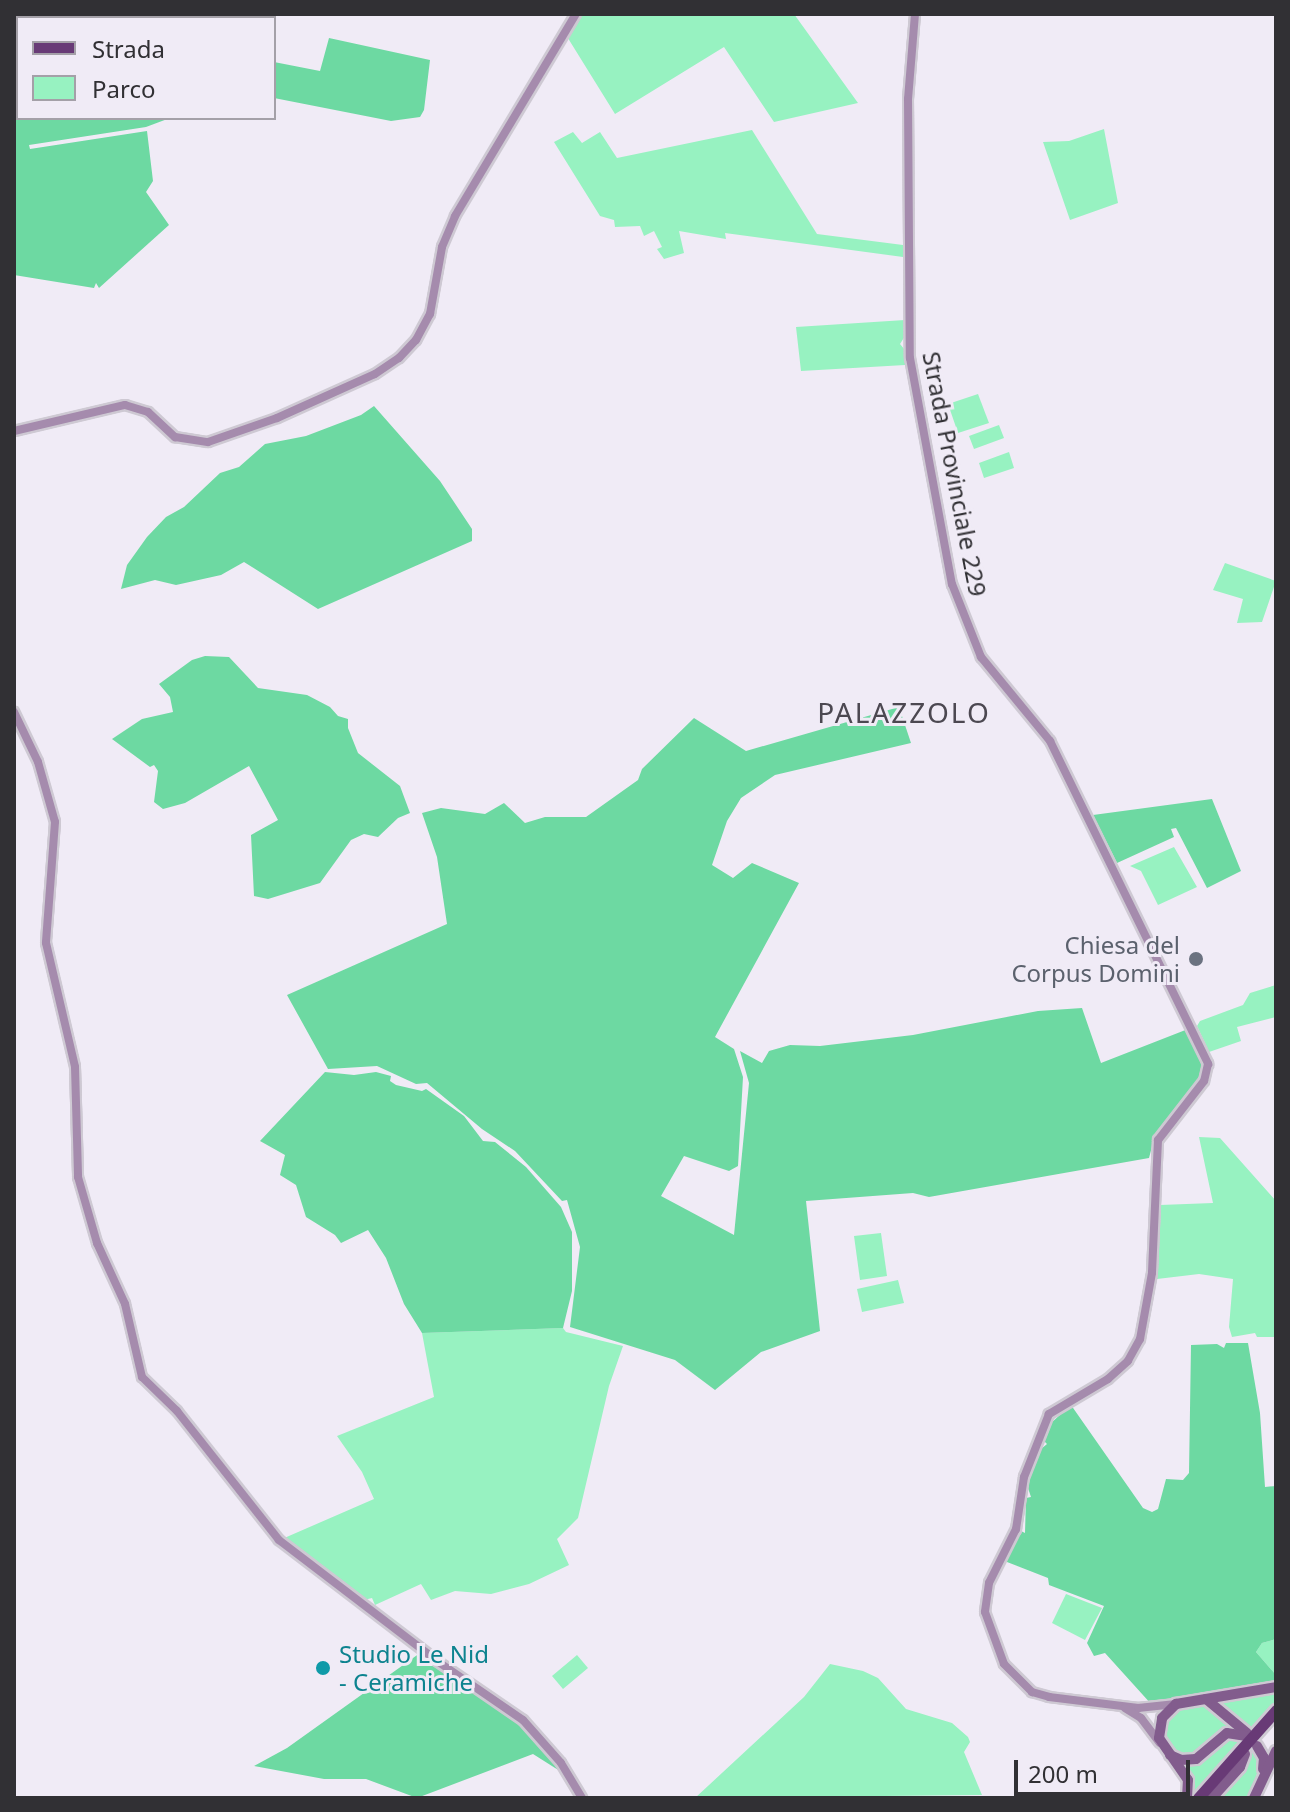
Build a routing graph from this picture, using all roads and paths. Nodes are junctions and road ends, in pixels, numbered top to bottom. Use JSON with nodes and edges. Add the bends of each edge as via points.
{"nodes":[{"id":1,"x":576,"y":14,"type":"edge"},
{"id":2,"x":915,"y":14,"type":"edge"},
{"id":3,"x":14,"y":431,"type":"edge"},
{"id":4,"x":14,"y":712,"type":"edge"},
{"id":5,"x":1276,"y":1687,"type":"edge"},
{"id":6,"x":1205,"y":1699,"type":"junction"},
{"id":7,"x":1176,"y":1704,"type":"junction"},
{"id":8,"x":1120,"y":1706,"type":"junction"},
{"id":9,"x":1276,"y":1710,"type":"edge"},
{"id":10,"x":1276,"y":1719,"type":"edge"},
{"id":11,"x":1166,"y":1750,"type":"junction"},
{"id":12,"x":1276,"y":1751,"type":"edge"},
{"id":13,"x":1269,"y":1764,"type":"junction"},
{"id":14,"x":1262,"y":1779,"type":"junction"},
{"id":15,"x":582,"y":1798,"type":"edge"},
{"id":16,"x":1187,"y":1798,"type":"edge"},
{"id":17,"x":1198,"y":1798,"type":"edge"},
{"id":18,"x":1209,"y":1798,"type":"edge"},
{"id":19,"x":1254,"y":1798,"type":"edge"}],
"edges":[{"from":1,"to":3,"type":"street","via":[[455,216],[442,247],[430,314],[399,358],[277,418],[208,442],[175,437],[133,405]]},
{"from":2,"to":8,"type":"street","name":"Strada Provinciale 229","via":[[908,113],[910,358],[952,584],[981,657],[1050,741],[1208,1067],[1204,1081],[1158,1140],[1152,1273],[1140,1339],[1128,1361],[1108,1379],[1049,1414],[1024,1477],[1016,1529],[985,1595],[999,1654],[1019,1683],[1049,1697]]},
{"from":4,"to":15,"type":"street","via":[[38,762],[55,822],[46,943],[75,1067],[78,1177],[97,1243],[122,1294],[146,1383],[177,1411],[279,1540],[523,1720],[561,1763]]},
{"from":5,"to":6,"type":"main road"},
{"from":6,"to":7,"type":"main road"},
{"from":6,"to":11,"type":"main road","via":[[1246,1734],[1227,1733],[1196,1759],[1181,1760]]},
{"from":7,"to":8,"type":"street","via":[[1150,1709]]},
{"from":7,"to":11,"type":"main road","via":[[1160,1724],[1159,1738]]},
{"from":8,"to":11,"type":"street","via":[[1141,1718]]},
{"from":9,"to":17,"type":"main road"},
{"from":10,"to":18,"type":"main road"},
{"from":11,"to":16,"type":"main road","via":[[1188,1780]]},
{"from":12,"to":13,"type":"main road"},
{"from":13,"to":14,"type":"main road"},
{"from":13,"to":14,"type":"main road","via":[[1258,1745],[1264,1758]]},
{"from":14,"to":19,"type":"main road"}]}
